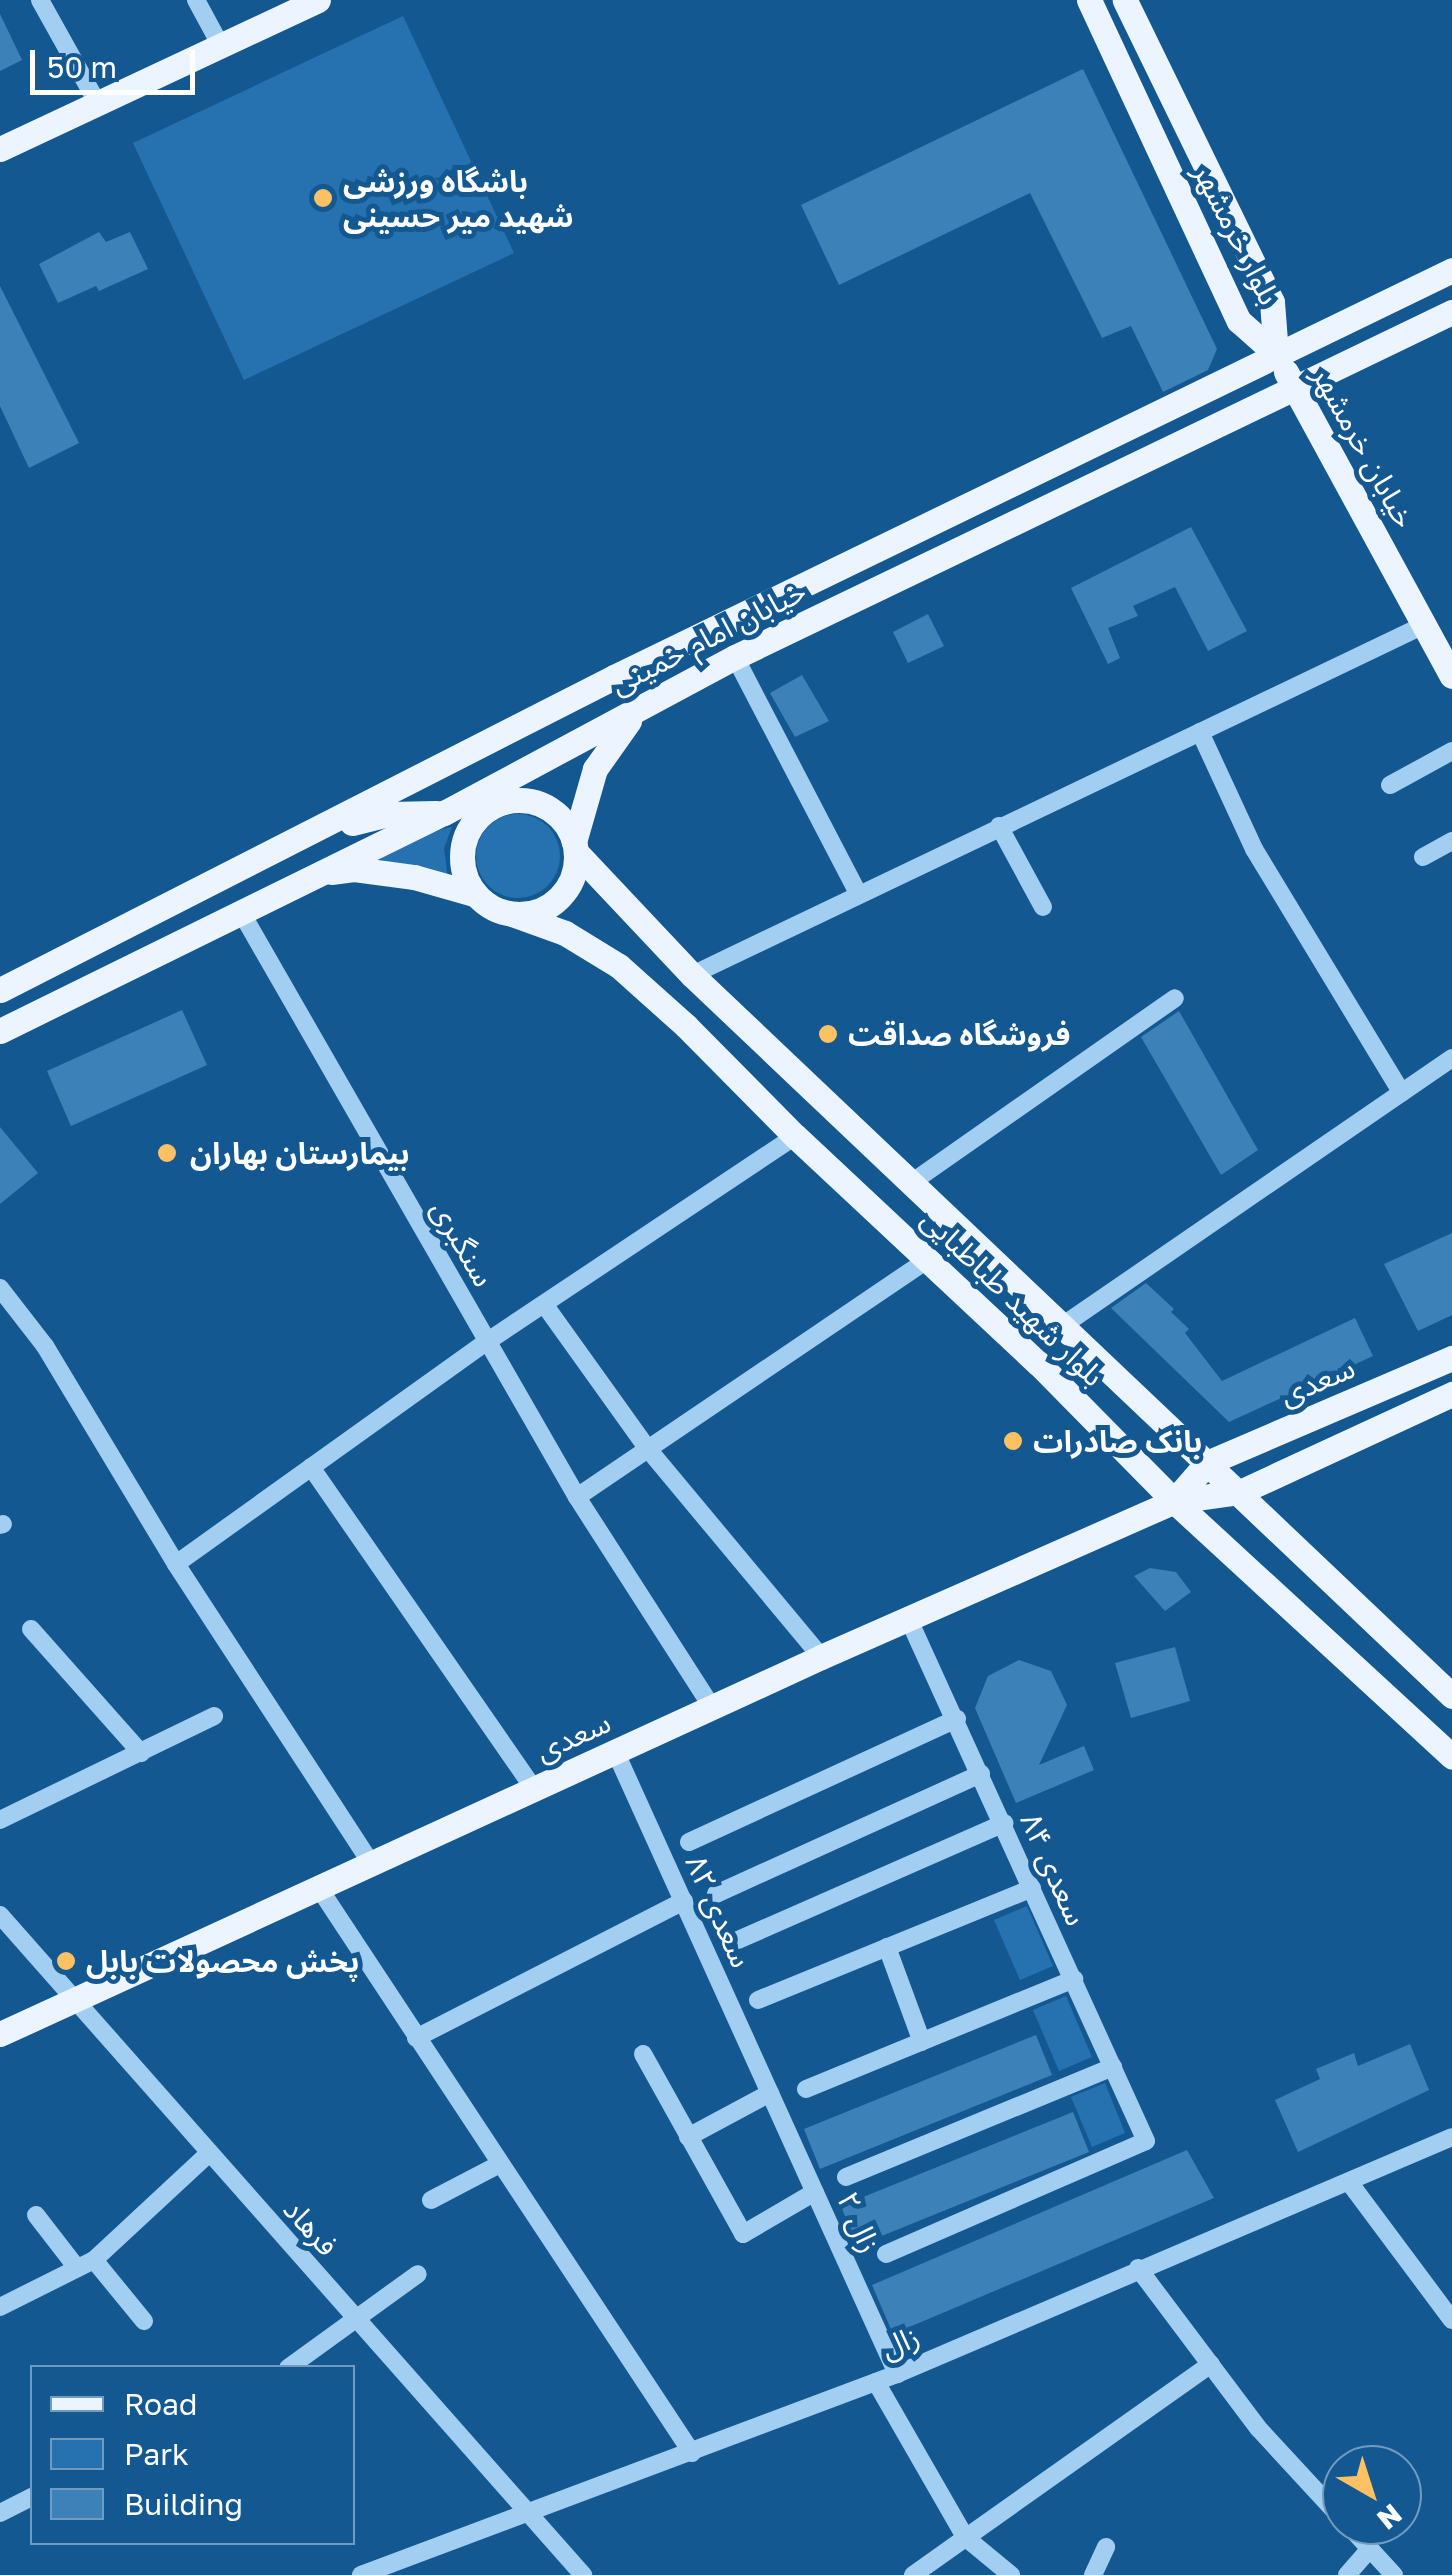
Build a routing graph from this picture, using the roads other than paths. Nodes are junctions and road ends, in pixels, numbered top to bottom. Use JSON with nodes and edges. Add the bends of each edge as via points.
{"nodes":[{"id":1,"x":40,"y":0,"type":"edge"},
{"id":2,"x":196,"y":0,"type":"edge"},
{"id":3,"x":318,"y":0,"type":"edge"},
{"id":4,"x":1089,"y":0,"type":"edge"},
{"id":5,"x":1124,"y":0,"type":"edge"},
{"id":6,"x":222,"y":46,"type":"junction"},
{"id":7,"x":98,"y":104,"type":"junction"},
{"id":8,"x":0,"y":149,"type":"edge"},
{"id":9,"x":1452,"y":270,"type":"edge"},
{"id":10,"x":1452,"y":312,"type":"edge"},
{"id":11,"x":1276,"y":354,"type":"junction"},
{"id":12,"x":1295,"y":387,"type":"junction"},
{"id":13,"x":1424,"y":625,"type":"junction"},
{"id":14,"x":734,"y":657,"type":"junction"},
{"id":15,"x":1452,"y":676,"type":"edge"},
{"id":16,"x":640,"y":709,"type":"junction"},
{"id":17,"x":524,"y":724,"type":"junction"},
{"id":18,"x":1200,"y":732,"type":"junction"},
{"id":19,"x":1452,"y":751,"type":"edge"},
{"id":20,"x":1390,"y":785,"type":"dead end"},
{"id":21,"x":496,"y":799,"type":"junction"},
{"id":22,"x":444,"y":813,"type":"junction"},
{"id":23,"x":999,"y":826,"type":"junction"},
{"id":24,"x":318,"y":830,"type":"junction"},
{"id":25,"x":1452,"y":841,"type":"edge"},
{"id":26,"x":575,"y":847,"type":"junction"},
{"id":27,"x":1423,"y":857,"type":"dead end"},
{"id":28,"x":316,"y":875,"type":"junction"},
{"id":29,"x":474,"y":894,"type":"junction"},
{"id":30,"x":859,"y":895,"type":"junction"},
{"id":31,"x":1043,"y":907,"type":"dead end"},
{"id":32,"x":241,"y":912,"type":"junction"},
{"id":33,"x":512,"y":914,"type":"junction"},
{"id":34,"x":692,"y":976,"type":"junction"},
{"id":35,"x":0,"y":990,"type":"edge"},
{"id":36,"x":1174,"y":998,"type":"dead end"},
{"id":37,"x":0,"y":1031,"type":"edge"},
{"id":38,"x":1452,"y":1058,"type":"edge"},
{"id":39,"x":1402,"y":1093,"type":"junction"},
{"id":40,"x":795,"y":1136,"type":"junction"},
{"id":41,"x":911,"y":1182,"type":"junction"},
{"id":42,"x":927,"y":1260,"type":"junction"},
{"id":43,"x":0,"y":1288,"type":"edge"},
{"id":44,"x":544,"y":1304,"type":"junction"},
{"id":45,"x":1062,"y":1326,"type":"junction"},
{"id":46,"x":488,"y":1341,"type":"junction"},
{"id":47,"x":1452,"y":1358,"type":"edge"},
{"id":48,"x":1452,"y":1394,"type":"edge"},
{"id":49,"x":648,"y":1449,"type":"junction"},
{"id":50,"x":1207,"y":1462,"type":"junction"},
{"id":51,"x":311,"y":1467,"type":"junction"},
{"id":52,"x":1240,"y":1492,"type":"junction"},
{"id":53,"x":577,"y":1497,"type":"junction"},
{"id":54,"x":1174,"y":1501,"type":"junction"},
{"id":55,"x":176,"y":1564,"type":"junction"},
{"id":56,"x":910,"y":1620,"type":"junction"},
{"id":57,"x":31,"y":1629,"type":"dead end"},
{"id":58,"x":821,"y":1657,"type":"junction"},
{"id":59,"x":1452,"y":1696,"type":"edge"},
{"id":60,"x":712,"y":1707,"type":"junction"},
{"id":61,"x":214,"y":1716,"type":"dead end"},
{"id":62,"x":957,"y":1719,"type":"junction"},
{"id":63,"x":140,"y":1753,"type":"junction"},
{"id":64,"x":616,"y":1753,"type":"junction"},
{"id":65,"x":1452,"y":1756,"type":"edge"},
{"id":66,"x":981,"y":1774,"type":"junction"},
{"id":67,"x":534,"y":1789,"type":"junction"},
{"id":68,"x":0,"y":1820,"type":"edge"},
{"id":69,"x":1004,"y":1824,"type":"junction"},
{"id":70,"x":690,"y":1842,"type":"dead end"},
{"id":71,"x":371,"y":1863,"type":"junction"},
{"id":72,"x":319,"y":1888,"type":"junction"},
{"id":73,"x":1032,"y":1888,"type":"junction"},
{"id":74,"x":716,"y":1894,"type":"dead end"},
{"id":75,"x":684,"y":1901,"type":"junction"},
{"id":76,"x":0,"y":1914,"type":"edge"},
{"id":77,"x":738,"y":1940,"type":"dead end"},
{"id":78,"x":887,"y":1947,"type":"junction"},
{"id":79,"x":1074,"y":1980,"type":"junction"},
{"id":80,"x":75,"y":2000,"type":"junction"},
{"id":81,"x":758,"y":2000,"type":"dead end"},
{"id":82,"x":0,"y":2034,"type":"edge"},
{"id":83,"x":416,"y":2038,"type":"junction"},
{"id":84,"x":922,"y":2042,"type":"junction"},
{"id":85,"x":643,"y":2054,"type":"dead end"},
{"id":86,"x":1113,"y":2067,"type":"junction"},
{"id":87,"x":806,"y":2089,"type":"dead end"},
{"id":88,"x":770,"y":2093,"type":"junction"},
{"id":89,"x":1452,"y":2136,"type":"edge"},
{"id":90,"x":688,"y":2138,"type":"junction"},
{"id":91,"x":208,"y":2154,"type":"junction"},
{"id":92,"x":500,"y":2164,"type":"junction"},
{"id":93,"x":846,"y":2177,"type":"dead end"},
{"id":94,"x":1349,"y":2182,"type":"junction"},
{"id":95,"x":815,"y":2192,"type":"junction"},
{"id":96,"x":431,"y":2200,"type":"dead end"},
{"id":97,"x":36,"y":2215,"type":"dead end"},
{"id":98,"x":886,"y":2254,"type":"dead end"},
{"id":99,"x":85,"y":2264,"type":"junction"},
{"id":100,"x":1138,"y":2268,"type":"junction"},
{"id":101,"x":418,"y":2274,"type":"dead end"},
{"id":102,"x":0,"y":2307,"type":"edge"},
{"id":103,"x":359,"y":2320,"type":"junction"},
{"id":104,"x":1452,"y":2320,"type":"edge"},
{"id":105,"x":144,"y":2321,"type":"dead end"},
{"id":106,"x":1211,"y":2364,"type":"junction"},
{"id":107,"x":292,"y":2365,"type":"edge"},
{"id":108,"x":897,"y":2374,"type":"junction"},
{"id":109,"x":876,"y":2382,"type":"junction"},
{"id":110,"x":692,"y":2453,"type":"junction"},
{"id":111,"x":1322,"y":2497,"type":"edge"},
{"id":112,"x":30,"y":2498,"type":"edge"},
{"id":113,"x":0,"y":2513,"type":"edge"},
{"id":114,"x":531,"y":2514,"type":"junction"},
{"id":115,"x":965,"y":2537,"type":"junction"},
{"id":116,"x":1366,"y":2545,"type":"edge"},
{"id":117,"x":1106,"y":2546,"type":"dead end"},
{"id":118,"x":1370,"y":2549,"type":"junction"},
{"id":119,"x":361,"y":2575,"type":"edge"},
{"id":120,"x":582,"y":2575,"type":"edge"},
{"id":121,"x":912,"y":2575,"type":"edge"},
{"id":122,"x":1010,"y":2575,"type":"edge"},
{"id":123,"x":1093,"y":2575,"type":"edge"},
{"id":124,"x":1346,"y":2575,"type":"edge"},
{"id":125,"x":1394,"y":2575,"type":"edge"}],
"edges":[{"from":1,"to":7,"type":"street"},
{"from":2,"to":6,"type":"street"},
{"from":3,"to":6,"type":"main road"},
{"from":4,"to":11,"type":"main road","name":"بلوار خرمشهر","via":[[1239,321]]},
{"from":5,"to":11,"type":"main road","name":"بلوار خرمشهر","via":[[1272,302]]},
{"from":6,"to":7,"type":"main road"},
{"from":7,"to":8,"type":"main road"},
{"from":9,"to":11,"type":"main road","name":"خیابان امام خمینی"},
{"from":10,"to":12,"type":"main road","name":"خیابان امام خمینی"},
{"from":11,"to":12,"type":"main road","name":"خیابان خرمشهر"},
{"from":11,"to":17,"type":"main road","name":"خیابان امام خمینی"},
{"from":12,"to":13,"type":"main road","name":"خیابان خرمشهر"},
{"from":12,"to":14,"type":"main road","name":"خیابان امام خمینی"},
{"from":13,"to":15,"type":"main road","name":"خیابان خرمشهر"},
{"from":13,"to":18,"type":"street"},
{"from":14,"to":16,"type":"main road","name":"خیابان امام خمینی"},
{"from":14,"to":30,"type":"street"},
{"from":16,"to":21,"type":"main road","name":"خیابان امام خمینی"},
{"from":16,"to":26,"type":"main road","via":[[595,769]]},
{"from":17,"to":21,"type":"main road"},
{"from":17,"to":24,"type":"main road","name":"خیابان امام خمینی"},
{"from":18,"to":23,"type":"street"},
{"from":18,"to":39,"type":"street","via":[[1254,849]]},
{"from":19,"to":20,"type":"street"},
{"from":21,"to":22,"type":"main road"},
{"from":21,"to":22,"type":"main road","name":"خیابان امام خمینی"},
{"from":21,"to":26,"type":"main road","via":[[538,803],[567,825]]},
{"from":21,"to":29,"type":"main road","via":[[463,844],[461,861]]},
{"from":22,"to":24,"type":"main road","via":[[388,814]]},
{"from":22,"to":28,"type":"main road","name":"خیابان امام خمینی"},
{"from":23,"to":30,"type":"street"},
{"from":23,"to":31,"type":"street"},
{"from":24,"to":35,"type":"main road","name":"خیابان امام خمینی"},
{"from":25,"to":27,"type":"street"},
{"from":26,"to":33,"type":"main road","via":[[574,872],[558,898],[532,913]]},
{"from":26,"to":34,"type":"main road","name":"بلوار شهید طباطبایی"},
{"from":28,"to":29,"type":"main road","via":[[354,869]]},
{"from":28,"to":32,"type":"main road","name":"خیابان امام خمینی"},
{"from":29,"to":33,"type":"main road"},
{"from":30,"to":34,"type":"street"},
{"from":32,"to":37,"type":"main road","name":"خیابان امام خمینی"},
{"from":32,"to":46,"type":"street","name":"سنگبری"},
{"from":33,"to":40,"type":"main road","name":"بلوار شهید طباطبایی","via":[[565,933],[619,966]]},
{"from":34,"to":41,"type":"main road","name":"بلوار شهید طباطبایی"},
{"from":36,"to":41,"type":"street"},
{"from":38,"to":39,"type":"street"},
{"from":39,"to":45,"type":"street"},
{"from":40,"to":42,"type":"main road","name":"بلوار شهید طباطبایی"},
{"from":40,"to":44,"type":"street"},
{"from":41,"to":45,"type":"main road","name":"بلوار شهید طباطبایی"},
{"from":42,"to":49,"type":"street"},
{"from":42,"to":54,"type":"main road","name":"بلوار شهید طباطبایی"},
{"from":43,"to":55,"type":"street","via":[[45,1346]]},
{"from":44,"to":46,"type":"street"},
{"from":44,"to":49,"type":"street"},
{"from":45,"to":50,"type":"main road","name":"بلوار شهید طباطبایی"},
{"from":46,"to":51,"type":"street"},
{"from":46,"to":53,"type":"street","name":"سنگبری"},
{"from":47,"to":50,"type":"main road","name":"سعدی"},
{"from":48,"to":52,"type":"main road"},
{"from":49,"to":53,"type":"street"},
{"from":49,"to":58,"type":"street"},
{"from":50,"to":52,"type":"main road","name":"بلوار شهید طباطبایی"},
{"from":50,"to":54,"type":"main road"},
{"from":51,"to":55,"type":"street"},
{"from":51,"to":67,"type":"street"},
{"from":52,"to":54,"type":"main road"},
{"from":52,"to":59,"type":"main road","name":"بلوار شهید طباطبایی"},
{"from":53,"to":60,"type":"street","name":"سنگبری"},
{"from":54,"to":56,"type":"main road","name":"سعدی"},
{"from":54,"to":65,"type":"main road","name":"بلوار شهید طباطبایی"},
{"from":55,"to":71,"type":"street"},
{"from":56,"to":58,"type":"main road","name":"سعدی"},
{"from":56,"to":62,"type":"street","name":"سعدی ۸۴"},
{"from":57,"to":63,"type":"street"},
{"from":58,"to":60,"type":"main road","name":"سعدی"},
{"from":60,"to":64,"type":"main road","name":"سعدی"},
{"from":61,"to":63,"type":"street"},
{"from":62,"to":66,"type":"street","name":"سعدی ۸۴"},
{"from":62,"to":70,"type":"street"},
{"from":63,"to":68,"type":"street"},
{"from":64,"to":67,"type":"main road","name":"سعدی"},
{"from":64,"to":75,"type":"street","name":"سعدی ۸۲"},
{"from":66,"to":69,"type":"street","name":"سعدی ۸۴"},
{"from":66,"to":74,"type":"street"},
{"from":67,"to":71,"type":"main road","name":"سعدی"},
{"from":69,"to":73,"type":"street","name":"سعدی ۸۴"},
{"from":69,"to":77,"type":"street"},
{"from":71,"to":72,"type":"main road","name":"سعدی"},
{"from":72,"to":80,"type":"main road","name":"سعدی"},
{"from":72,"to":83,"type":"street"},
{"from":73,"to":78,"type":"street"},
{"from":73,"to":79,"type":"street","name":"سعدی ۸۴"},
{"from":75,"to":83,"type":"street"},
{"from":75,"to":88,"type":"street","name":"سعدی ۸۲"},
{"from":76,"to":80,"type":"street","name":"فرهاد"},
{"from":78,"to":81,"type":"street"},
{"from":78,"to":84,"type":"street"},
{"from":79,"to":84,"type":"street"},
{"from":79,"to":86,"type":"street","name":"سعدی ۸۴"},
{"from":80,"to":82,"type":"main road","name":"سعدی"},
{"from":80,"to":91,"type":"street","name":"فرهاد"},
{"from":83,"to":92,"type":"street"},
{"from":84,"to":87,"type":"street"},
{"from":85,"to":90,"type":"street"},
{"from":86,"to":93,"type":"street"},
{"from":86,"to":98,"type":"street","name":"سعدی ۸۴","via":[[1146,2141]]},
{"from":88,"to":90,"type":"street"},
{"from":88,"to":95,"type":"street","name":"زال ۲"},
{"from":89,"to":94,"type":"street","name":"زال"},
{"from":90,"to":95,"type":"street","via":[[743,2234]]},
{"from":91,"to":99,"type":"street"},
{"from":91,"to":103,"type":"street","name":"فرهاد"},
{"from":92,"to":96,"type":"street"},
{"from":92,"to":110,"type":"street"},
{"from":94,"to":100,"type":"street","name":"زال"},
{"from":94,"to":104,"type":"street"},
{"from":95,"to":108,"type":"street","name":"زال ۲"},
{"from":97,"to":99,"type":"street"},
{"from":99,"to":102,"type":"street"},
{"from":99,"to":105,"type":"street"},
{"from":100,"to":106,"type":"street"},
{"from":100,"to":108,"type":"street","name":"زال"},
{"from":101,"to":103,"type":"street"},
{"from":103,"to":107,"type":"street"},
{"from":103,"to":114,"type":"street","name":"فرهاد"},
{"from":106,"to":111,"type":"street"},
{"from":106,"to":115,"type":"street"},
{"from":108,"to":109,"type":"street","name":"زال"},
{"from":109,"to":110,"type":"street","name":"زال"},
{"from":109,"to":115,"type":"street"},
{"from":110,"to":114,"type":"street","name":"زال"},
{"from":112,"to":113,"type":"street"},
{"from":114,"to":119,"type":"street","name":"زال"},
{"from":114,"to":120,"type":"street","name":"فرهاد"},
{"from":115,"to":121,"type":"street"},
{"from":115,"to":122,"type":"street"},
{"from":116,"to":118,"type":"street"},
{"from":117,"to":123,"type":"street"},
{"from":118,"to":124,"type":"street"},
{"from":118,"to":125,"type":"street"}]}
